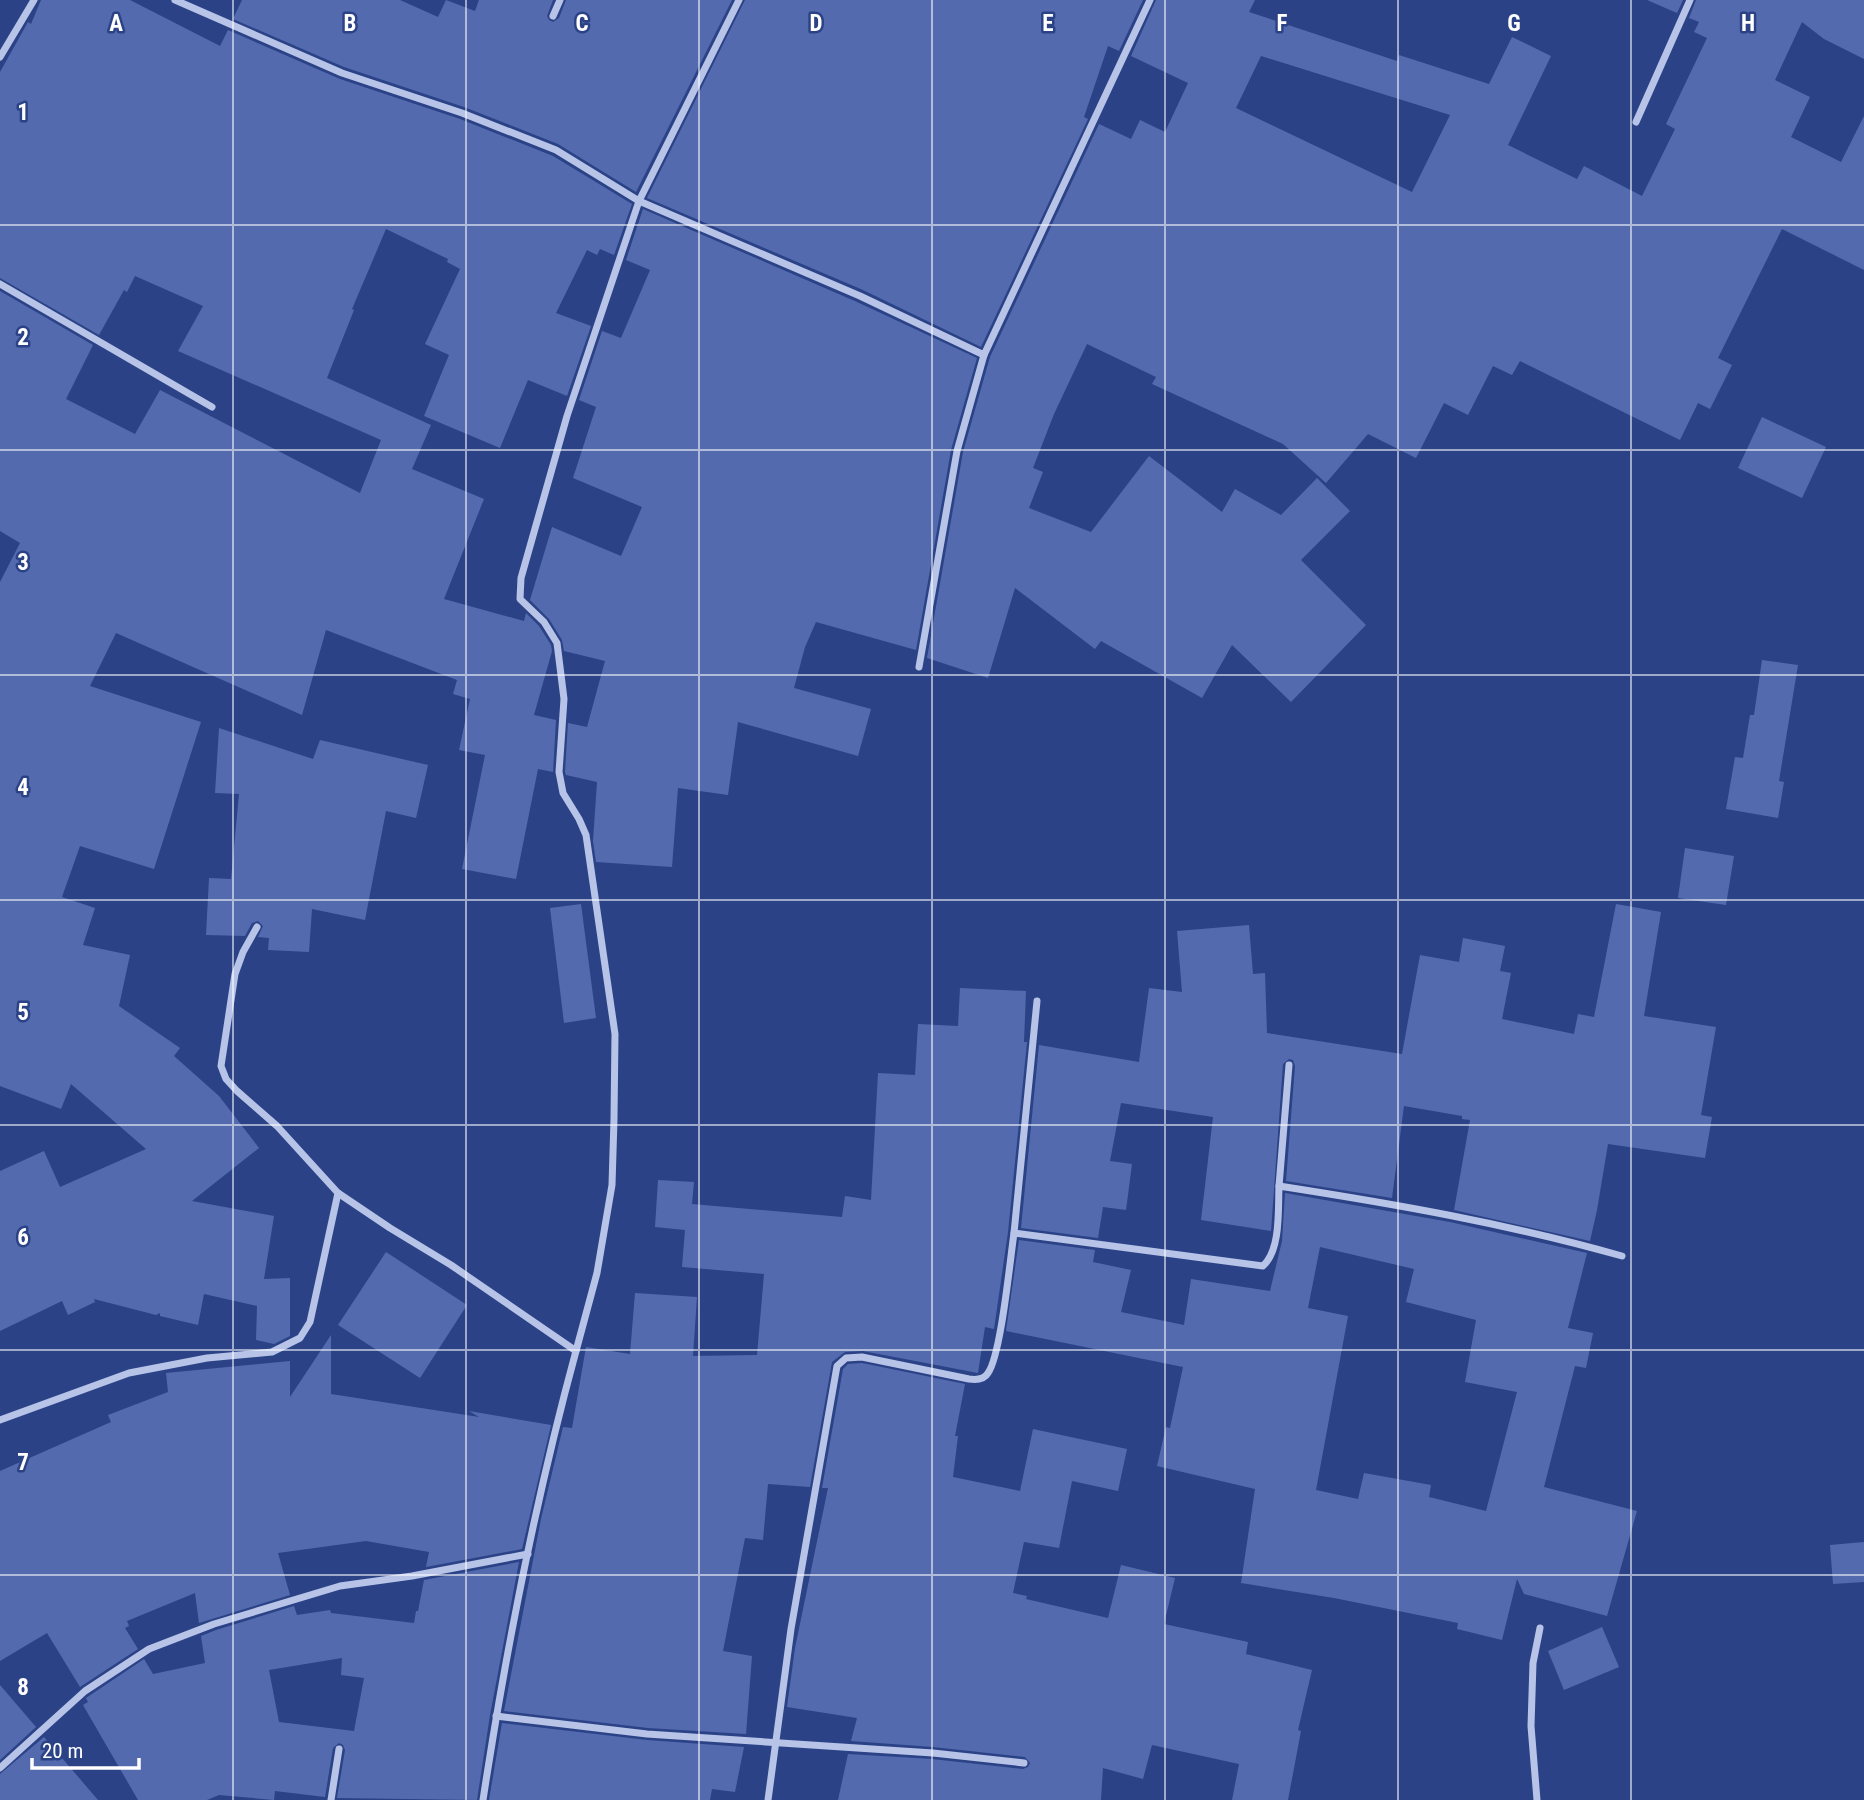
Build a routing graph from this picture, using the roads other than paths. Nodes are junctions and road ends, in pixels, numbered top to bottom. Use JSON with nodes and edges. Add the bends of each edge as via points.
{"nodes":[{"id":1,"x":34,"y":0,"type":"edge"},
{"id":2,"x":175,"y":0,"type":"edge"},
{"id":3,"x":560,"y":0,"type":"edge"},
{"id":4,"x":739,"y":0,"type":"edge"},
{"id":5,"x":1150,"y":0,"type":"edge"},
{"id":6,"x":1690,"y":0,"type":"edge"},
{"id":7,"x":553,"y":16,"type":"dead end"},
{"id":8,"x":0,"y":57,"type":"edge"},
{"id":9,"x":1636,"y":122,"type":"dead end"},
{"id":10,"x":639,"y":201,"type":"junction"},
{"id":11,"x":0,"y":284,"type":"edge"},
{"id":12,"x":984,"y":355,"type":"junction"},
{"id":13,"x":212,"y":407,"type":"dead end"},
{"id":14,"x":919,"y":667,"type":"dead end"},
{"id":15,"x":257,"y":928,"type":"dead end"},
{"id":16,"x":1037,"y":1001,"type":"dead end"},
{"id":17,"x":1289,"y":1065,"type":"dead end"},
{"id":18,"x":1279,"y":1186,"type":"junction"},
{"id":19,"x":338,"y":1193,"type":"junction"},
{"id":20,"x":1014,"y":1233,"type":"junction"},
{"id":21,"x":1622,"y":1256,"type":"dead end"},
{"id":22,"x":576,"y":1350,"type":"junction"},
{"id":23,"x":0,"y":1420,"type":"edge"},
{"id":24,"x":528,"y":1554,"type":"junction"},
{"id":25,"x":1540,"y":1628,"type":"dead end"},
{"id":26,"x":496,"y":1716,"type":"junction"},
{"id":27,"x":776,"y":1741,"type":"junction"},
{"id":28,"x":339,"y":1749,"type":"dead end"},
{"id":29,"x":1024,"y":1763,"type":"dead end"},
{"id":30,"x":0,"y":1768,"type":"edge"},
{"id":31,"x":331,"y":1800,"type":"edge"},
{"id":32,"x":483,"y":1800,"type":"edge"},
{"id":33,"x":768,"y":1800,"type":"edge"},
{"id":34,"x":1537,"y":1800,"type":"edge"}],
"edges":[{"from":1,"to":8,"type":"street"},
{"from":2,"to":10,"type":"street","via":[[342,73],[556,150]]},
{"from":3,"to":7,"type":"street"},
{"from":4,"to":10,"type":"street"},
{"from":5,"to":12,"type":"street"},
{"from":6,"to":9,"type":"street"},
{"from":10,"to":12,"type":"street"},
{"from":10,"to":22,"type":"street","via":[[567,416],[521,578],[520,599],[544,622],[557,643],[564,699],[559,772],[563,793],[586,835],[615,1034],[612,1185],[597,1273]]},
{"from":11,"to":13,"type":"street"},
{"from":12,"to":14,"type":"street","via":[[957,451]]},
{"from":15,"to":19,"type":"street","via":[[235,974],[221,1066],[237,1091],[277,1126]]},
{"from":16,"to":20,"type":"street"},
{"from":17,"to":18,"type":"street"},
{"from":18,"to":20,"type":"street","via":[[1275,1249],[1263,1266]]},
{"from":18,"to":21,"type":"street","via":[[1483,1222]]},
{"from":19,"to":22,"type":"street"},
{"from":19,"to":23,"type":"street","via":[[310,1322],[300,1338],[272,1352],[207,1358],[129,1373]]},
{"from":20,"to":27,"type":"street","via":[[996,1349],[983,1377],[969,1379],[862,1357],[846,1358],[838,1366]]},
{"from":22,"to":24,"type":"street"},
{"from":24,"to":26,"type":"street"},
{"from":24,"to":30,"type":"street","via":[[340,1586],[149,1649],[85,1691]]},
{"from":25,"to":34,"type":"street","via":[[1533,1663],[1531,1726]]},
{"from":26,"to":27,"type":"street","via":[[647,1734]]},
{"from":26,"to":32,"type":"street"},
{"from":27,"to":29,"type":"street"},
{"from":27,"to":33,"type":"street"},
{"from":28,"to":31,"type":"street"}]}
